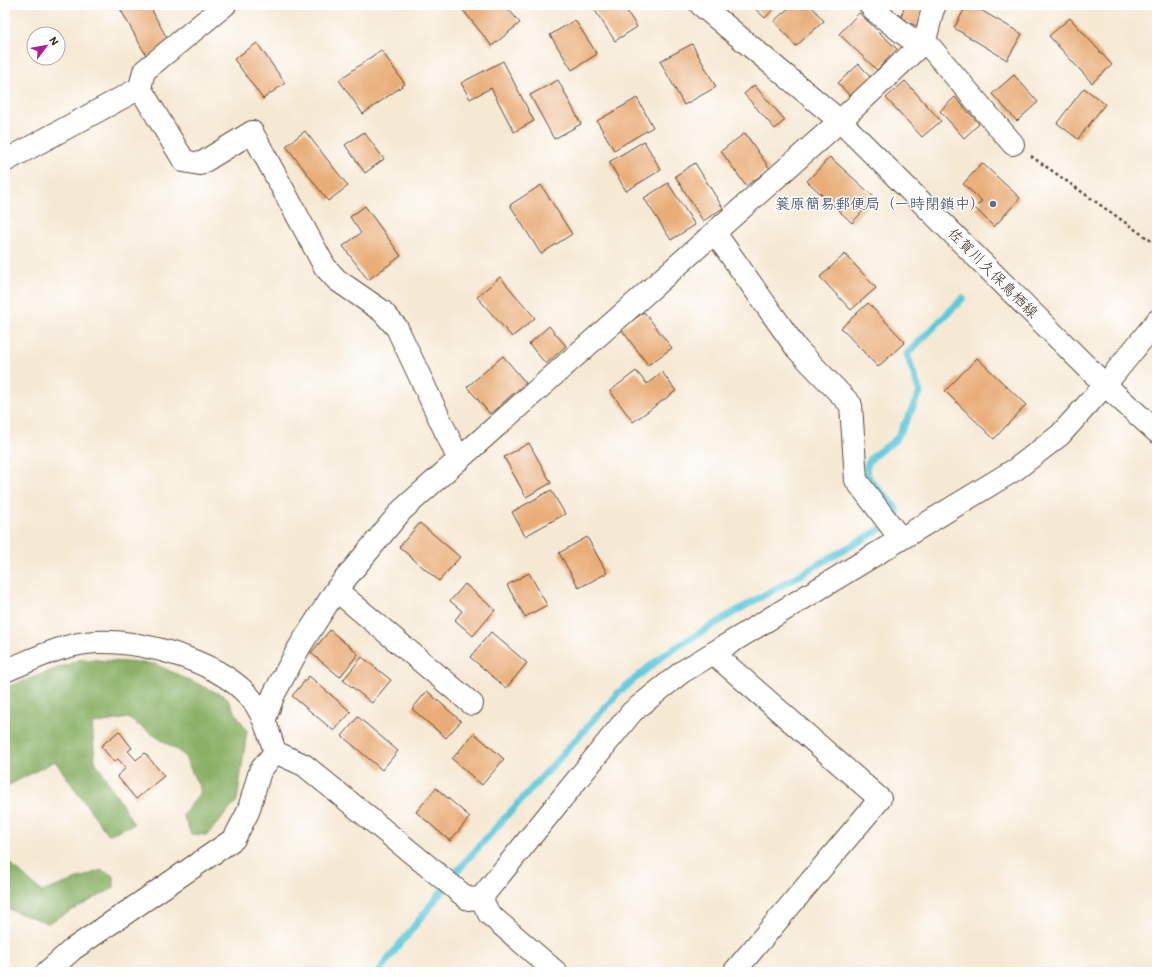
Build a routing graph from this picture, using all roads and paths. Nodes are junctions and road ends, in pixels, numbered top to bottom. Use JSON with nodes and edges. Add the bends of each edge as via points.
{"nodes":[{"id":1,"x":226,"y":5,"type":"edge"},
{"id":2,"x":701,"y":5,"type":"edge"},
{"id":3,"x":870,"y":5,"type":"edge"},
{"id":4,"x":935,"y":5,"type":"edge"},
{"id":5,"x":925,"y":41,"type":"junction"},
{"id":6,"x":140,"y":88,"type":"junction"},
{"id":7,"x":840,"y":121,"type":"junction"},
{"id":8,"x":1013,"y":144,"type":"joint"},
{"id":9,"x":5,"y":160,"type":"edge"},
{"id":10,"x":715,"y":233,"type":"junction"},
{"id":11,"x":1157,"y":245,"type":"edge"},
{"id":12,"x":1157,"y":321,"type":"edge"},
{"id":13,"x":1106,"y":385,"type":"junction"},
{"id":14,"x":1157,"y":432,"type":"edge"},
{"id":15,"x":458,"y":460,"type":"junction"},
{"id":16,"x":900,"y":538,"type":"junction"},
{"id":17,"x":336,"y":590,"type":"junction"},
{"id":18,"x":713,"y":653,"type":"junction"},
{"id":19,"x":5,"y":671,"type":"edge"},
{"id":20,"x":472,"y":704,"type":"dead end"},
{"id":21,"x":264,"y":721,"type":"junction"},
{"id":22,"x":275,"y":752,"type":"junction"},
{"id":23,"x":481,"y":898,"type":"junction"},
{"id":24,"x":47,"y":972,"type":"edge"},
{"id":25,"x":556,"y":972,"type":"edge"},
{"id":26,"x":734,"y":972,"type":"edge"}],
"edges":[{"from":1,"to":6,"type":"street","via":[[144,71]]},
{"from":2,"to":7,"type":"street","name":"佐賀川久保鳥栖線"},
{"from":3,"to":5,"type":"street","via":[[912,40]]},
{"from":4,"to":5,"type":"street"},
{"from":5,"to":7,"type":"street"},
{"from":5,"to":8,"type":"street"},
{"from":6,"to":9,"type":"street"},
{"from":6,"to":15,"type":"street","via":[[184,161],[200,164],[252,132],[326,266],[337,280],[382,311],[397,328]]},
{"from":7,"to":10,"type":"street"},
{"from":7,"to":13,"type":"street","name":"佐賀川久保鳥栖線"},
{"from":8,"to":11,"type":"path"},
{"from":10,"to":15,"type":"street"},
{"from":10,"to":16,"type":"street","via":[[797,349],[851,405],[856,480]]},
{"from":12,"to":13,"type":"street"},
{"from":13,"to":14,"type":"street","name":"佐賀川久保鳥栖線"},
{"from":13,"to":16,"type":"street","via":[[1060,435],[1016,469]]},
{"from":15,"to":17,"type":"street","via":[[402,510]]},
{"from":16,"to":18,"type":"street"},
{"from":17,"to":20,"type":"street"},
{"from":17,"to":21,"type":"street","via":[[300,646],[274,694]]},
{"from":18,"to":23,"type":"street","via":[[682,672],[632,712]]},
{"from":18,"to":26,"type":"street","via":[[880,799]]},
{"from":19,"to":21,"type":"street","via":[[65,647],[97,642],[142,644],[193,660],[236,684],[255,704]]},
{"from":21,"to":22,"type":"street"},
{"from":22,"to":23,"type":"street","via":[[304,765],[468,899]]},
{"from":22,"to":24,"type":"street","via":[[260,771],[248,812],[234,839],[73,949]]},
{"from":23,"to":25,"type":"street","via":[[489,914]]}]}
